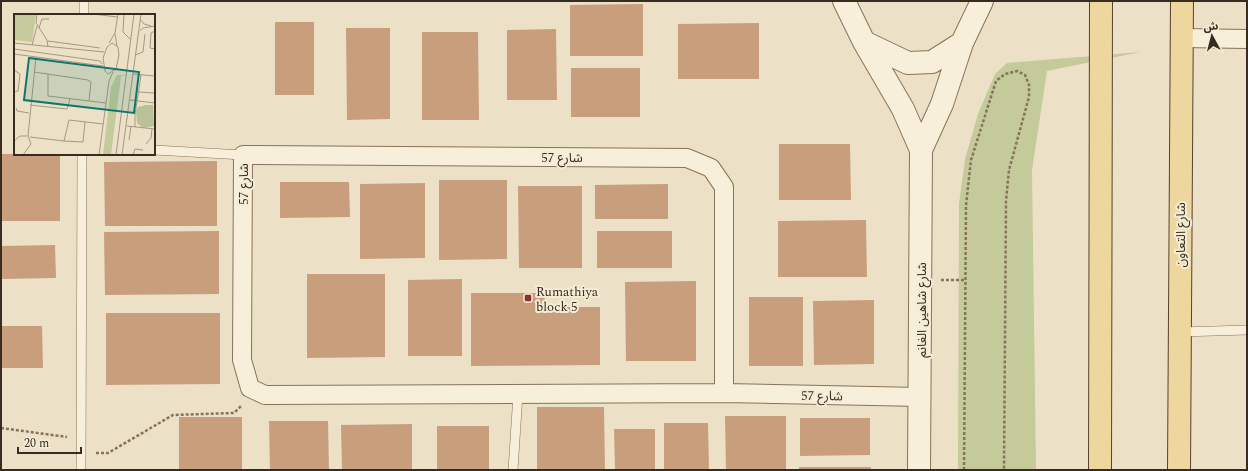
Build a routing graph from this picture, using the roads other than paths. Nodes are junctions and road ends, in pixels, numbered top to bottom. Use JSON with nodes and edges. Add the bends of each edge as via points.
{"nodes":[{"id":1,"x":84,"y":1,"type":"edge"},
{"id":2,"x":844,"y":1,"type":"edge"},
{"id":3,"x":982,"y":1,"type":"edge"},
{"id":4,"x":1091,"y":1,"type":"edge"},
{"id":5,"x":1101,"y":1,"type":"edge"},
{"id":6,"x":1182,"y":1,"type":"edge"},
{"id":7,"x":84,"y":14,"type":"edge"},
{"id":8,"x":1182,"y":38,"type":"junction"},
{"id":9,"x":1247,"y":39,"type":"edge"},
{"id":10,"x":864,"y":42,"type":"junction"},
{"id":11,"x":962,"y":43,"type":"junction"},
{"id":12,"x":1100,"y":58,"type":"junction"},
{"id":13,"x":155,"y":150,"type":"edge"},
{"id":14,"x":920,"y":150,"type":"junction"},
{"id":15,"x":82,"y":155,"type":"edge"},
{"id":16,"x":243,"y":155,"type":"junction"},
{"id":17,"x":1247,"y":330,"type":"edge"},
{"id":18,"x":1180,"y":332,"type":"junction"},
{"id":19,"x":724,"y":393,"type":"junction"},
{"id":20,"x":518,"y":394,"type":"junction"},
{"id":21,"x":921,"y":397,"type":"junction"},
{"id":22,"x":81,"y":470,"type":"edge"},
{"id":23,"x":513,"y":470,"type":"edge"},
{"id":24,"x":919,"y":470,"type":"edge"},
{"id":25,"x":1100,"y":470,"type":"edge"},
{"id":26,"x":1179,"y":470,"type":"edge"}],
"edges":[{"from":1,"to":7,"type":"lane"},
{"from":2,"to":10,"type":"street","name":"شارع شاهين الغانم"},
{"from":3,"to":11,"type":"street","name":"شارع شاهين الغانم"},
{"from":4,"to":12,"type":"main road"},
{"from":5,"to":12,"type":"main road"},
{"from":6,"to":8,"type":"main road","name":"شارع التعاون"},
{"from":8,"to":9,"type":"street"},
{"from":8,"to":18,"type":"main road","name":"شارع التعاون"},
{"from":10,"to":11,"type":"street","via":[[908,64],[932,62]]},
{"from":10,"to":14,"type":"street","name":"شارع شاهين الغانم","via":[[903,109]]},
{"from":11,"to":14,"type":"street","name":"شارع شاهين الغانم","via":[[942,104]]},
{"from":12,"to":25,"type":"main road"},
{"from":13,"to":16,"type":"lane"},
{"from":14,"to":21,"type":"street","name":"شارع شاهين الغانم"},
{"from":15,"to":22,"type":"lane"},
{"from":16,"to":19,"type":"street","name":"شارع 57","via":[[687,158],[711,168],[724,187]]},
{"from":16,"to":20,"type":"street","name":"شارع 57","via":[[242,360],[250,388],[265,395]]},
{"from":17,"to":18,"type":"lane"},
{"from":18,"to":26,"type":"main road","name":"شارع التعاون"},
{"from":19,"to":20,"type":"street","name":"شارع 57"},
{"from":19,"to":21,"type":"street","name":"شارع 57"},
{"from":20,"to":23,"type":"lane"},
{"from":21,"to":24,"type":"street","name":"شارع شاهين الغانم"}]}
